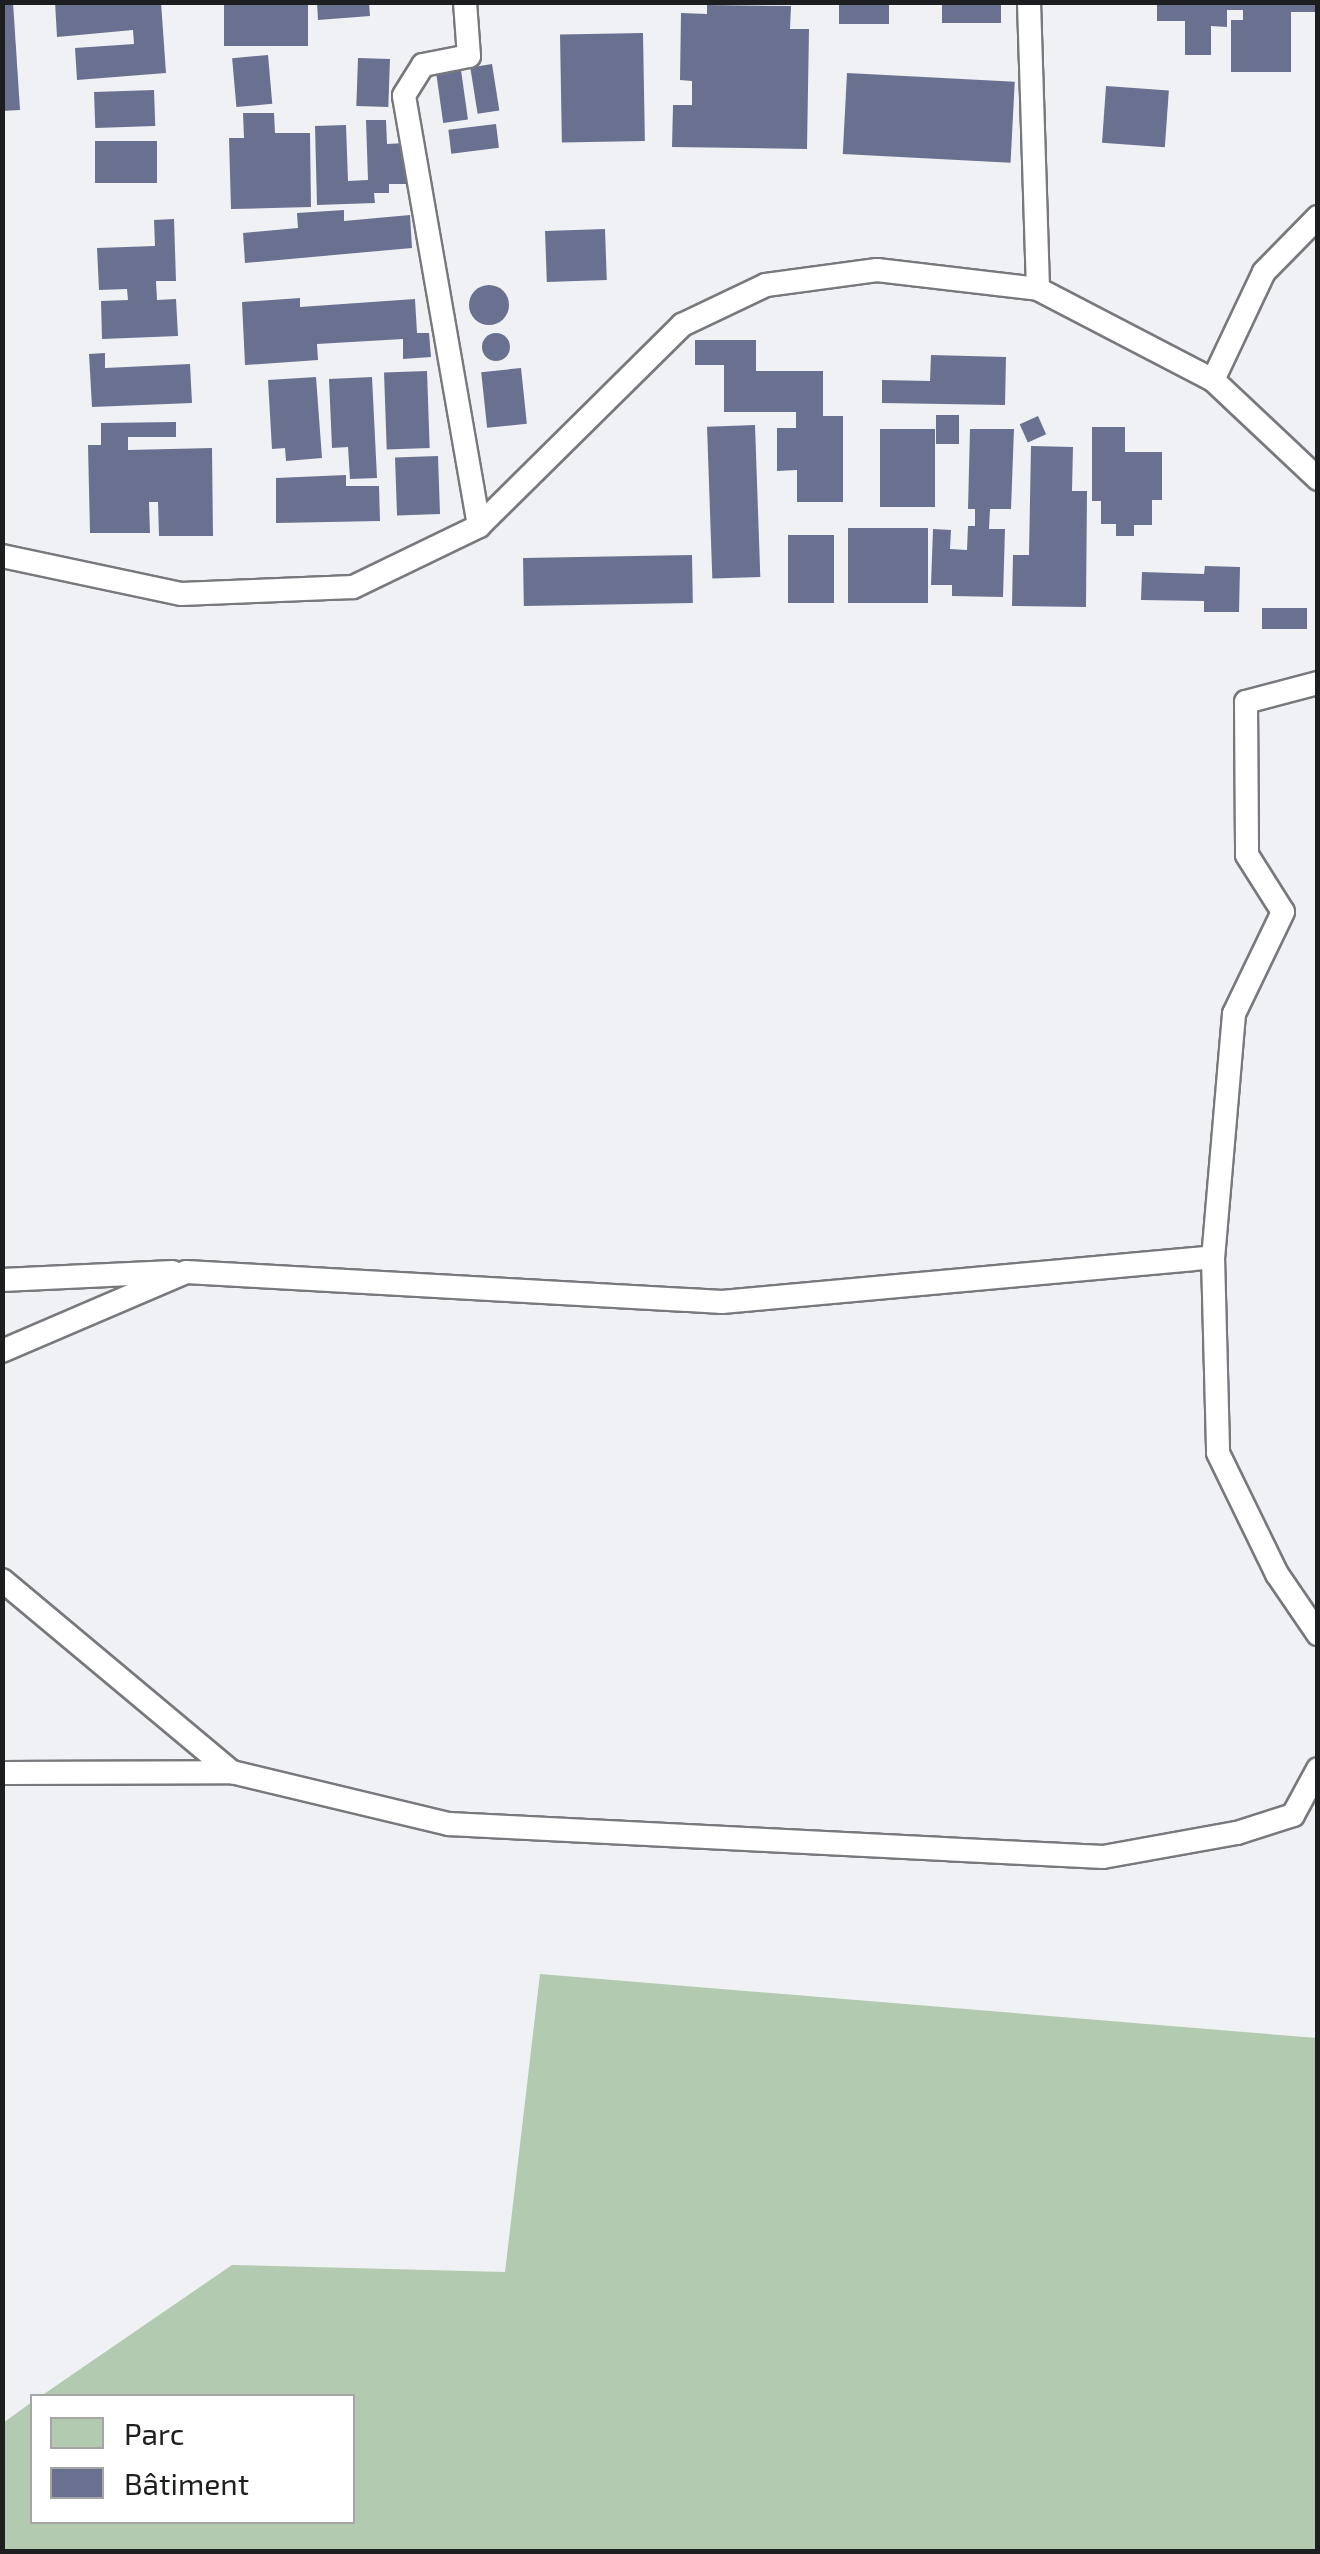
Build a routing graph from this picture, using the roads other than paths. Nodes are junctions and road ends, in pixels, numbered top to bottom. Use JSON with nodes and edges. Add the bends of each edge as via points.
{"nodes":[{"id":1,"x":465,"y":2,"type":"edge"},
{"id":2,"x":1029,"y":2,"type":"edge"},
{"id":3,"x":1318,"y":217,"type":"edge"},
{"id":4,"x":1038,"y":288,"type":"junction"},
{"id":5,"x":1213,"y":380,"type":"junction"},
{"id":6,"x":1318,"y":479,"type":"edge"},
{"id":7,"x":479,"y":526,"type":"junction"},
{"id":8,"x":2,"y":556,"type":"edge"},
{"id":9,"x":1318,"y":683,"type":"edge"},
{"id":10,"x":1213,"y":1257,"type":"junction"},
{"id":11,"x":186,"y":1272,"type":"junction"},
{"id":12,"x":2,"y":1280,"type":"edge"},
{"id":13,"x":2,"y":1352,"type":"edge"},
{"id":14,"x":2,"y":1580,"type":"edge"},
{"id":15,"x":1318,"y":1634,"type":"edge"},
{"id":16,"x":1318,"y":1768,"type":"edge"},
{"id":17,"x":232,"y":1772,"type":"junction"},
{"id":18,"x":2,"y":1773,"type":"edge"}],
"edges":[{"from":1,"to":7,"type":"lane","via":[[468,56],[422,65],[404,96]]},
{"from":2,"to":4,"type":"lane"},
{"from":3,"to":5,"type":"lane","via":[[1264,272]]},
{"from":4,"to":5,"type":"lane"},
{"from":4,"to":7,"type":"lane","via":[[877,270],[766,285],[682,326]]},
{"from":5,"to":6,"type":"lane"},
{"from":7,"to":8,"type":"lane","via":[[353,587],[181,594]]},
{"from":9,"to":10,"type":"lane","via":[[1246,702],[1247,854],[1282,912],[1234,1014]]},
{"from":10,"to":11,"type":"lane","via":[[722,1302]]},
{"from":10,"to":15,"type":"lane","via":[[1218,1453],[1277,1574]]},
{"from":11,"to":12,"type":"lane"},
{"from":11,"to":13,"type":"lane"},
{"from":14,"to":17,"type":"lane"},
{"from":16,"to":17,"type":"lane","via":[[1293,1815],[1238,1833],[1103,1857],[448,1824]]},
{"from":17,"to":18,"type":"lane"}]}
